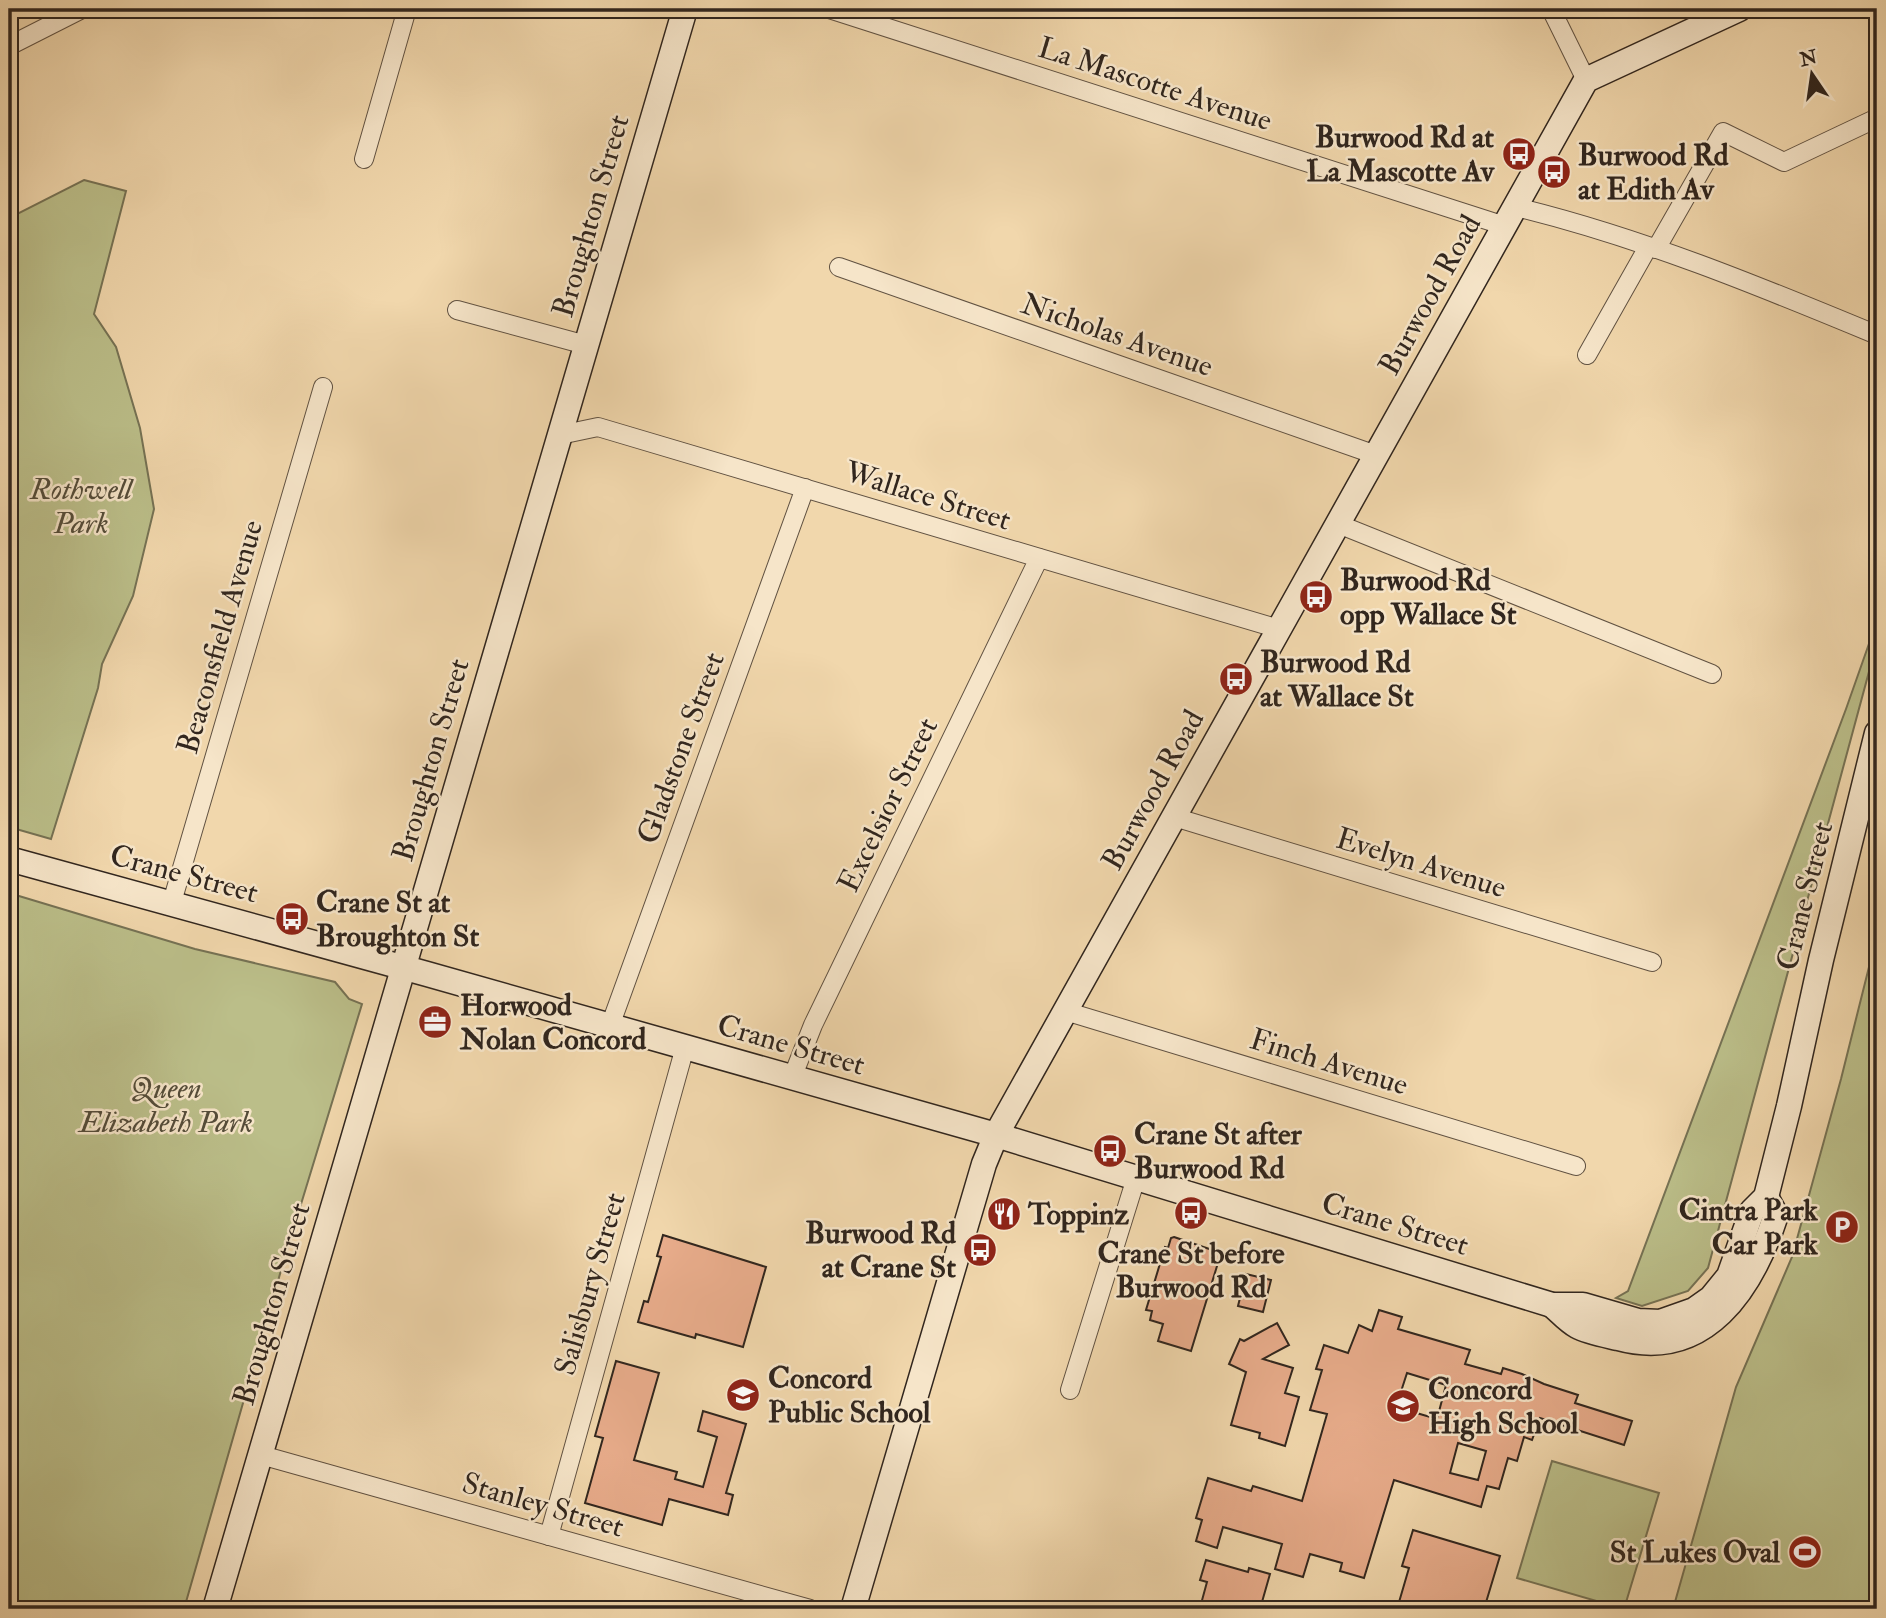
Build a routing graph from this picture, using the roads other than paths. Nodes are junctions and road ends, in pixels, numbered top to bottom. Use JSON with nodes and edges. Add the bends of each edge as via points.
{"nodes":[{"id":1,"x":82,"y":9,"type":"edge"},
{"id":2,"x":407,"y":9,"type":"edge"},
{"id":3,"x":685,"y":9,"type":"edge"},
{"id":4,"x":829,"y":9,"type":"edge"},
{"id":5,"x":1550,"y":9,"type":"edge"},
{"id":6,"x":1739,"y":9,"type":"edge"},
{"id":7,"x":9,"y":46,"type":"edge"},
{"id":8,"x":1586,"y":80,"type":"junction"},
{"id":9,"x":1877,"y":118,"type":"edge"},
{"id":10,"x":364,"y":159,"type":"dead end"},
{"id":11,"x":1510,"y":216,"type":"junction"},
{"id":12,"x":1652,"y":248,"type":"junction"},
{"id":13,"x":839,"y":267,"type":"dead end"},
{"id":14,"x":457,"y":310,"type":"dead end"},
{"id":15,"x":1877,"y":335,"type":"edge"},
{"id":16,"x":586,"y":345,"type":"junction"},
{"id":17,"x":1587,"y":355,"type":"dead end"},
{"id":18,"x":323,"y":387,"type":"dead end"},
{"id":19,"x":560,"y":435,"type":"junction"},
{"id":20,"x":1376,"y":456,"type":"junction"},
{"id":21,"x":805,"y":488,"type":"junction"},
{"id":22,"x":1338,"y":524,"type":"junction"},
{"id":23,"x":1039,"y":558,"type":"junction"},
{"id":24,"x":1279,"y":629,"type":"junction"},
{"id":25,"x":1712,"y":674,"type":"dead end"},
{"id":26,"x":1877,"y":733,"type":"edge"},
{"id":27,"x":1174,"y":817,"type":"junction"},
{"id":28,"x":9,"y":859,"type":"edge"},
{"id":29,"x":172,"y":902,"type":"junction"},
{"id":30,"x":1652,"y":962,"type":"dead end"},
{"id":31,"x":403,"y":967,"type":"junction"},
{"id":32,"x":1065,"y":1011,"type":"junction"},
{"id":33,"x":610,"y":1026,"type":"junction"},
{"id":34,"x":685,"y":1047,"type":"junction"},
{"id":35,"x":792,"y":1078,"type":"junction"},
{"id":36,"x":996,"y":1135,"type":"junction"},
{"id":37,"x":1576,"y":1166,"type":"dead end"},
{"id":38,"x":1136,"y":1178,"type":"junction"},
{"id":39,"x":1070,"y":1390,"type":"dead end"},
{"id":40,"x":261,"y":1455,"type":"junction"},
{"id":41,"x":549,"y":1536,"type":"junction"},
{"id":42,"x":215,"y":1609,"type":"edge"},
{"id":43,"x":810,"y":1609,"type":"edge"},
{"id":44,"x":853,"y":1609,"type":"edge"}],
"edges":[{"from":1,"to":7,"type":"street"},
{"from":2,"to":10,"type":"street"},
{"from":3,"to":16,"type":"main road","name":"Broughton Street"},
{"from":4,"to":11,"type":"street","name":"La Mascotte Avenue"},
{"from":5,"to":8,"type":"street"},
{"from":6,"to":8,"type":"main road"},
{"from":8,"to":11,"type":"main road","name":"Burwood Road"},
{"from":9,"to":12,"type":"street","via":[[1784,162],[1723,132]]},
{"from":11,"to":12,"type":"street","name":"La Mascotte Avenue"},
{"from":11,"to":20,"type":"main road","name":"Burwood Road"},
{"from":12,"to":15,"type":"street","name":"La Mascotte Avenue","via":[[1736,276]]},
{"from":12,"to":17,"type":"street"},
{"from":13,"to":20,"type":"street","name":"Nicholas Avenue"},
{"from":14,"to":16,"type":"street"},
{"from":16,"to":19,"type":"main road","name":"Broughton Street"},
{"from":18,"to":29,"type":"street","name":"Beaconsfield Avenue"},
{"from":19,"to":21,"type":"street","name":"Wallace Street","via":[[598,427]]},
{"from":19,"to":31,"type":"main road","name":"Broughton Street"},
{"from":20,"to":22,"type":"main road","name":"Burwood Road"},
{"from":21,"to":23,"type":"street","name":"Wallace Street"},
{"from":21,"to":33,"type":"street","name":"Gladstone Street"},
{"from":22,"to":24,"type":"main road","name":"Burwood Road"},
{"from":22,"to":25,"type":"street"},
{"from":23,"to":24,"type":"street","name":"Wallace Street"},
{"from":23,"to":35,"type":"street","name":"Excelsior Street","via":[[813,1025]]},
{"from":24,"to":27,"type":"main road","name":"Burwood Road"},
{"from":26,"to":38,"type":"main road","name":"Crane Street","via":[[1766,1196],[1752,1211],[1729,1276],[1694,1310],[1660,1322],[1638,1321],[1583,1305],[1552,1305]]},
{"from":27,"to":30,"type":"street","name":"Evelyn Avenue"},
{"from":27,"to":32,"type":"main road","name":"Burwood Road"},
{"from":28,"to":29,"type":"main road","name":"Crane Street"},
{"from":29,"to":31,"type":"main road","name":"Crane Street"},
{"from":31,"to":33,"type":"main road","name":"Crane Street"},
{"from":31,"to":40,"type":"main road","name":"Broughton Street"},
{"from":32,"to":36,"type":"main road","name":"Burwood Road"},
{"from":32,"to":37,"type":"street","name":"Finch Avenue"},
{"from":33,"to":34,"type":"main road","name":"Crane Street"},
{"from":34,"to":35,"type":"main road","name":"Crane Street"},
{"from":34,"to":41,"type":"street","name":"Salisbury Street"},
{"from":35,"to":36,"type":"main road","name":"Crane Street"},
{"from":36,"to":38,"type":"main road","name":"Crane Street"},
{"from":36,"to":44,"type":"main road","name":"Burwood Road"},
{"from":38,"to":39,"type":"street"},
{"from":40,"to":41,"type":"street","name":"Stanley Street"},
{"from":40,"to":42,"type":"main road","name":"Broughton Street"},
{"from":41,"to":43,"type":"street","name":"Stanley Street"}]}
